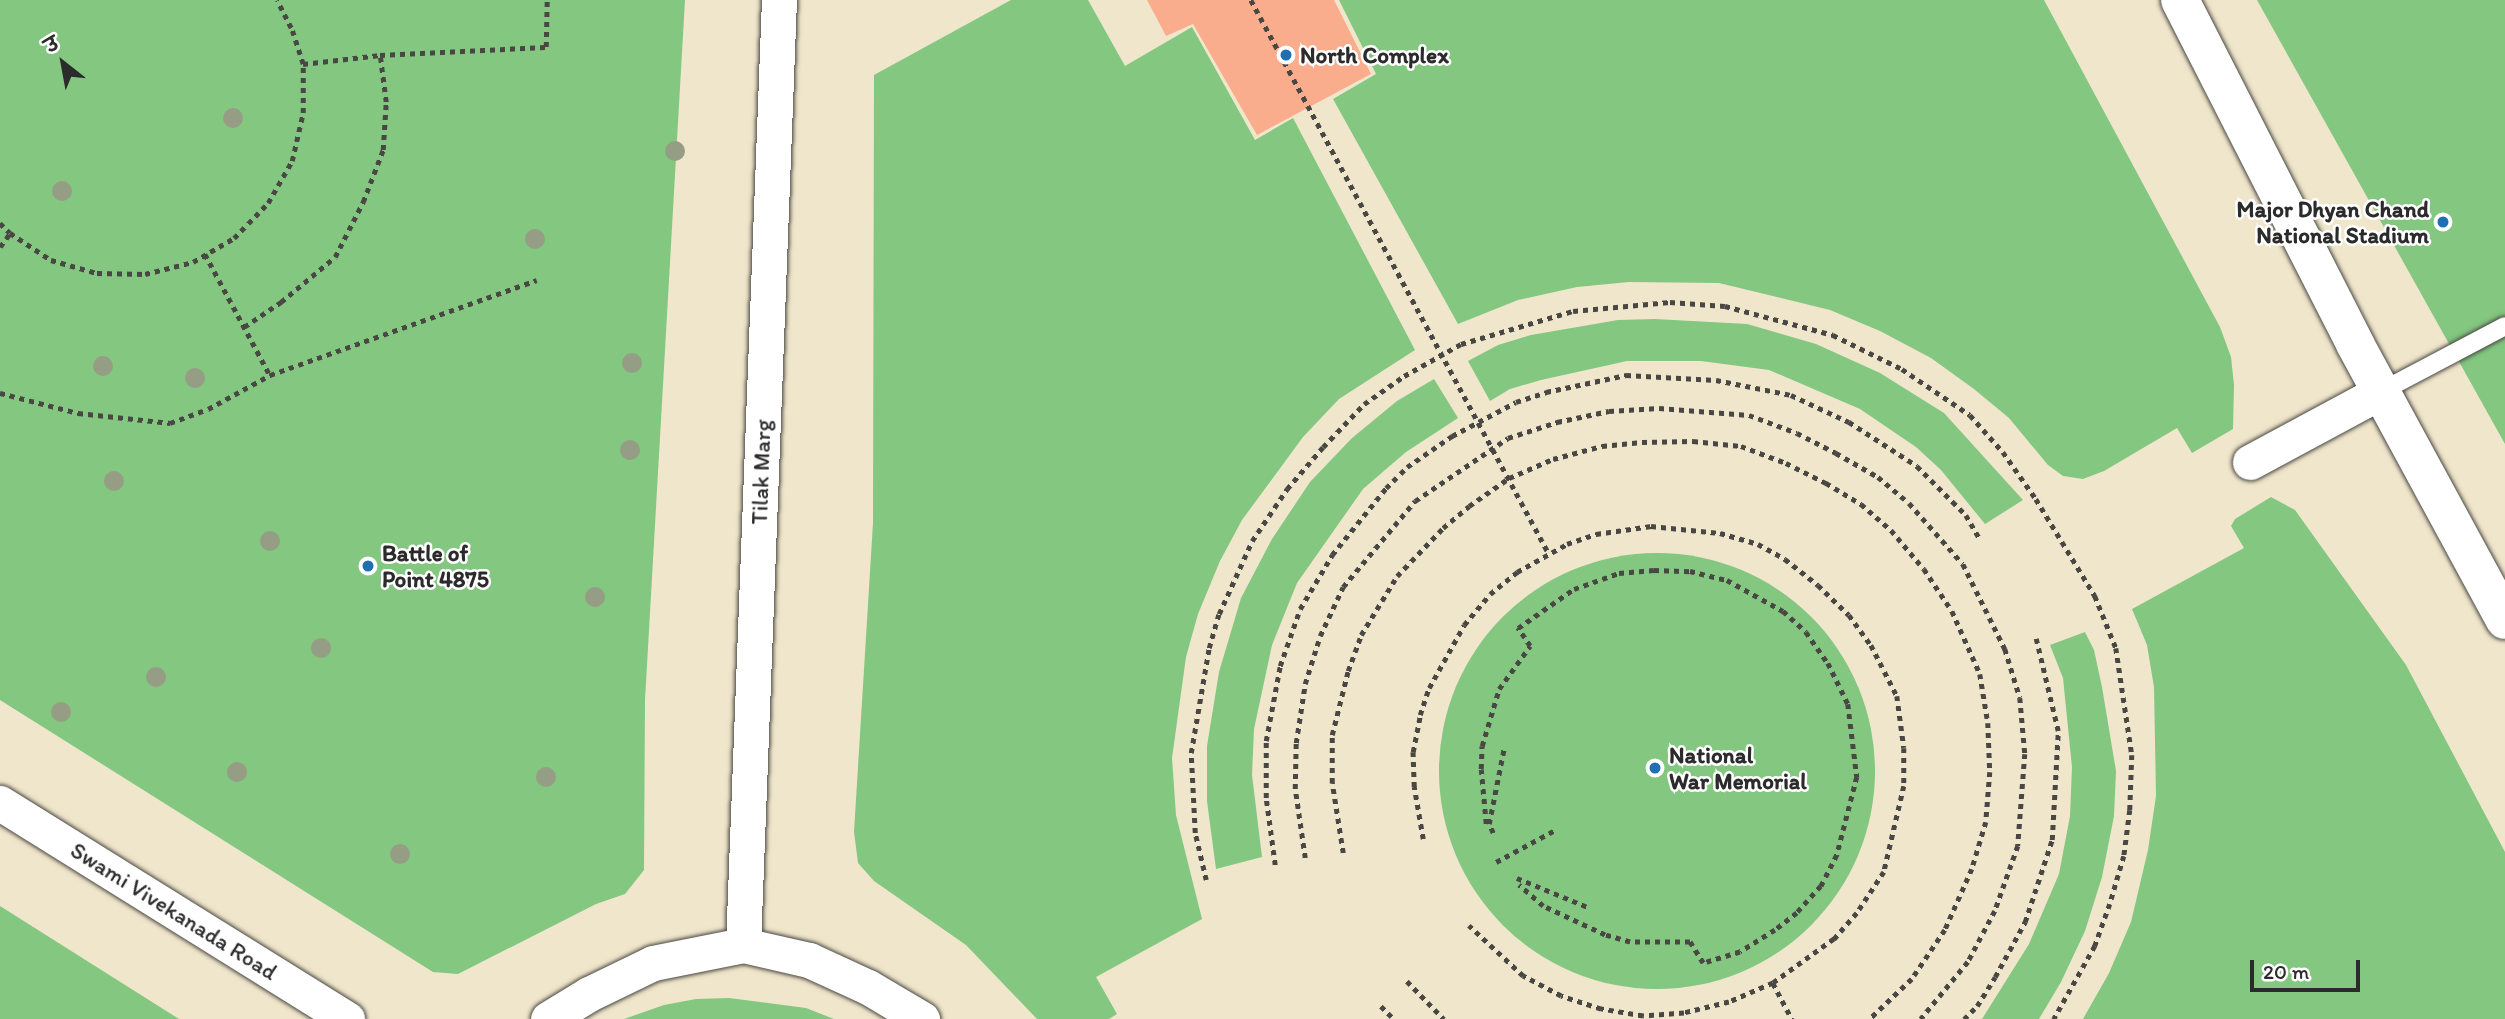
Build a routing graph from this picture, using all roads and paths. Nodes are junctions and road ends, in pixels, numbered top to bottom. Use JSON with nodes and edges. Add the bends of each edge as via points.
{"nodes":[{"id":1,"x":276,"y":0,"type":"edge"},
{"id":2,"x":547,"y":0,"type":"edge"},
{"id":3,"x":779,"y":0,"type":"edge"},
{"id":4,"x":1251,"y":0,"type":"edge"},
{"id":5,"x":2180,"y":0,"type":"edge"},
{"id":6,"x":380,"y":55,"type":"junction"},
{"id":7,"x":303,"y":64,"type":"junction"},
{"id":8,"x":0,"y":223,"type":"edge"},
{"id":9,"x":10,"y":233,"type":"junction"},
{"id":10,"x":0,"y":247,"type":"edge"},
{"id":11,"x":205,"y":254,"type":"junction"},
{"id":12,"x":537,"y":280,"type":"dead end"},
{"id":13,"x":2505,"y":326,"type":"edge"},
{"id":14,"x":244,"y":327,"type":"junction"},
{"id":15,"x":1442,"y":355,"type":"junction"},
{"id":16,"x":270,"y":375,"type":"junction"},
{"id":17,"x":2380,"y":392,"type":"junction"},
{"id":18,"x":0,"y":393,"type":"edge"},
{"id":19,"x":1479,"y":422,"type":"junction"},
{"id":20,"x":1493,"y":447,"type":"junction"},
{"id":21,"x":2250,"y":461,"type":"dead end"},
{"id":22,"x":1509,"y":478,"type":"junction"},
{"id":23,"x":1980,"y":539,"type":"dead end"},
{"id":24,"x":1549,"y":554,"type":"junction"},
{"id":25,"x":2505,"y":620,"type":"edge"},
{"id":26,"x":2036,"y":639,"type":"dead end"},
{"id":27,"x":1504,"y":748,"type":"dead end"},
{"id":28,"x":0,"y":803,"type":"edge"},
{"id":29,"x":1486,"y":824,"type":"dead end"},
{"id":30,"x":1557,"y":829,"type":"dead end"},
{"id":31,"x":1493,"y":833,"type":"dead end"},
{"id":32,"x":1423,"y":839,"type":"dead end"},
{"id":33,"x":1343,"y":853,"type":"dead end"},
{"id":34,"x":1305,"y":858,"type":"dead end"},
{"id":35,"x":1496,"y":862,"type":"dead end"},
{"id":36,"x":1275,"y":865,"type":"dead end"},
{"id":37,"x":1517,"y":878,"type":"dead end"},
{"id":38,"x":1206,"y":880,"type":"dead end"},
{"id":39,"x":1519,"y":885,"type":"dead end"},
{"id":40,"x":1590,"y":908,"type":"dead end"},
{"id":41,"x":1469,"y":926,"type":"dead end"},
{"id":42,"x":743,"y":945,"type":"junction"},
{"id":43,"x":1407,"y":981,"type":"dead end"},
{"id":44,"x":1773,"y":983,"type":"junction"},
{"id":45,"x":1381,"y":1006,"type":"dead end"},
{"id":46,"x":347,"y":1019,"type":"edge"},
{"id":47,"x":548,"y":1019,"type":"edge"},
{"id":48,"x":922,"y":1019,"type":"edge"},
{"id":49,"x":1394,"y":1019,"type":"edge"},
{"id":50,"x":1444,"y":1019,"type":"edge"},
{"id":51,"x":1792,"y":1019,"type":"edge"},
{"id":52,"x":1870,"y":1019,"type":"edge"},
{"id":53,"x":1921,"y":1019,"type":"edge"},
{"id":54,"x":1964,"y":1019,"type":"edge"},
{"id":55,"x":2054,"y":1019,"type":"edge"}],
"edges":[{"from":1,"to":7,"type":"path"},
{"from":2,"to":6,"type":"path","via":[[546,47]]},
{"from":3,"to":42,"type":"street","name":"Tilak Marg"},
{"from":4,"to":15,"type":"path"},
{"from":5,"to":17,"type":"main road"},
{"from":6,"to":7,"type":"path"},
{"from":6,"to":14,"type":"path","via":[[386,102],[383,150],[363,202],[335,257]]},
{"from":7,"to":11,"type":"path","via":[[303,113],[292,161],[268,203],[234,237]]},
{"from":8,"to":9,"type":"path"},
{"from":9,"to":10,"type":"path"},
{"from":9,"to":11,"type":"path","via":[[51,260],[97,273],[145,274]]},
{"from":11,"to":14,"type":"path"},
{"from":12,"to":16,"type":"path"},
{"from":13,"to":17,"type":"lane"},
{"from":14,"to":16,"type":"path"},
{"from":15,"to":19,"type":"path"},
{"from":15,"to":38,"type":"path","via":[[1364,404],[1323,447],[1269,513],[1237,571],[1209,648],[1191,754],[1195,834]]},
{"from":15,"to":55,"type":"path","via":[[1461,344],[1573,311],[1670,302],[1726,306],[1833,335],[1902,369],[1970,415],[2029,489],[2095,596],[2116,648],[2132,755],[2124,856],[2095,947]]},
{"from":16,"to":18,"type":"path","via":[[208,409],[170,423],[78,414]]},
{"from":17,"to":21,"type":"street"},
{"from":17,"to":25,"type":"main road"},
{"from":19,"to":20,"type":"path"},
{"from":19,"to":23,"type":"path","via":[[1546,392],[1626,375],[1764,388],[1824,409],[1890,447],[1917,466],[1966,515]]},
{"from":19,"to":36,"type":"path","via":[[1408,467],[1386,488],[1332,555],[1300,608],[1279,666],[1266,741],[1266,798]]},
{"from":20,"to":22,"type":"path"},
{"from":20,"to":34,"type":"path","via":[[1415,501],[1343,587],[1320,636],[1305,684],[1296,743],[1295,789]]},
{"from":20,"to":53,"type":"path","via":[[1557,422],[1609,411],[1659,408],[1749,415],[1797,433],[1878,477],[1909,503],[1963,564],[2005,649],[2021,698],[2024,800],[2018,846],[1995,911],[1968,962]]},
{"from":22,"to":24,"type":"path"},
{"from":22,"to":33,"type":"path","via":[[1469,506],[1397,576],[1361,635],[1332,736],[1332,783]]},
{"from":22,"to":52,"type":"path","via":[[1553,459],[1602,446],[1693,441],[1741,446],[1786,463],[1861,504],[1891,530],[1929,575],[1952,611],[1980,674],[1989,735],[1986,822],[1972,869],[1945,930],[1912,979]]},
{"from":24,"to":32,"type":"path","via":[[1490,594],[1464,625],[1429,688],[1413,752]]},
{"from":24,"to":44,"type":"path","via":[[1596,534],[1651,526],[1720,533],[1758,544],[1786,559],[1849,615],[1871,645],[1896,696],[1904,748],[1904,786],[1884,872],[1834,939]]},
{"from":26,"to":54,"type":"path","via":[[2059,731],[2052,840],[2025,922],[1989,987]]},
{"from":27,"to":31,"type":"path","via":[[1489,824]]},
{"from":28,"to":46,"type":"street","name":"Swami Vivekanada Road"},
{"from":29,"to":39,"type":"path","via":[[1482,746],[1499,689],[1530,646],[1518,628],[1574,589],[1619,573],[1654,570],[1690,571],[1727,580],[1783,611],[1828,663],[1848,704],[1857,777],[1837,855],[1821,886],[1775,930],[1740,952],[1703,963],[1690,942],[1630,942],[1605,935],[1543,906]]},
{"from":30,"to":35,"type":"path"},
{"from":37,"to":40,"type":"path"},
{"from":41,"to":44,"type":"path","via":[[1523,976],[1561,996],[1601,1009],[1643,1016],[1684,1013],[1729,1002]]},
{"from":42,"to":47,"type":"street","via":[[653,963]]},
{"from":42,"to":48,"type":"street","via":[[809,960]]},
{"from":43,"to":50,"type":"path"},
{"from":44,"to":51,"type":"path"},
{"from":45,"to":49,"type":"path"}]}
